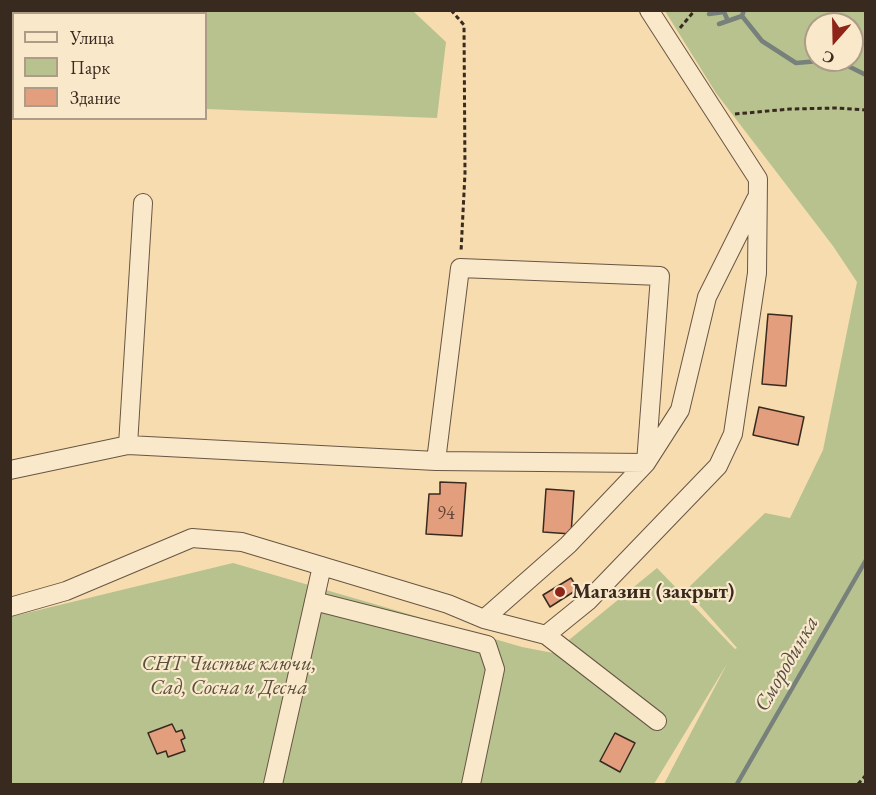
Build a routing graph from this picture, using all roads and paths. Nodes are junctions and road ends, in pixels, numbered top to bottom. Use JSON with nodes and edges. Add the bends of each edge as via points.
{"nodes":[{"id":1,"x":451,"y":10,"type":"edge"},
{"id":2,"x":649,"y":10,"type":"edge"},
{"id":3,"x":694,"y":10,"type":"edge"},
{"id":4,"x":669,"y":41,"type":"junction"},
{"id":5,"x":866,"y":110,"type":"edge"},
{"id":6,"x":719,"y":115,"type":"junction"},
{"id":7,"x":758,"y":193,"type":"junction"},
{"id":8,"x":143,"y":203,"type":"dead end"},
{"id":9,"x":460,"y":268,"type":"junction"},
{"id":10,"x":128,"y":445,"type":"junction"},
{"id":11,"x":436,"y":461,"type":"junction"},
{"id":12,"x":646,"y":463,"type":"junction"},
{"id":13,"x":10,"y":470,"type":"edge"},
{"id":14,"x":322,"y":566,"type":"junction"},
{"id":15,"x":314,"y":601,"type":"junction"},
{"id":16,"x":10,"y":608,"type":"edge"},
{"id":17,"x":484,"y":619,"type":"junction"},
{"id":18,"x":546,"y":635,"type":"junction"},
{"id":19,"x":657,"y":721,"type":"dead end"},
{"id":20,"x":866,"y":775,"type":"edge"},
{"id":21,"x":273,"y":784,"type":"edge"},
{"id":22,"x":471,"y":784,"type":"edge"},
{"id":23,"x":858,"y":784,"type":"edge"}],
"edges":[{"from":1,"to":9,"type":"path","via":[[464,25],[465,173]]},
{"from":2,"to":4,"type":"street"},
{"from":3,"to":4,"type":"path"},
{"from":4,"to":6,"type":"street"},
{"from":5,"to":6,"type":"path","via":[[790,109]]},
{"from":6,"to":7,"type":"street","via":[[758,179]]},
{"from":7,"to":12,"type":"street","via":[[707,297],[681,410]]},
{"from":7,"to":18,"type":"street","via":[[757,273],[733,434],[718,466],[588,601]]},
{"from":8,"to":10,"type":"street"},
{"from":9,"to":11,"type":"street"},
{"from":9,"to":12,"type":"street","via":[[660,276]]},
{"from":10,"to":11,"type":"street"},
{"from":10,"to":13,"type":"street"},
{"from":11,"to":12,"type":"street"},
{"from":12,"to":17,"type":"street","via":[[568,545]]},
{"from":14,"to":15,"type":"street"},
{"from":14,"to":16,"type":"street","via":[[242,542],[192,538],[66,591]]},
{"from":14,"to":17,"type":"street","via":[[448,604]]},
{"from":15,"to":21,"type":"street"},
{"from":15,"to":22,"type":"street","via":[[487,645],[495,669]]},
{"from":17,"to":18,"type":"street"},
{"from":18,"to":19,"type":"street"},
{"from":20,"to":23,"type":"path"}]}
